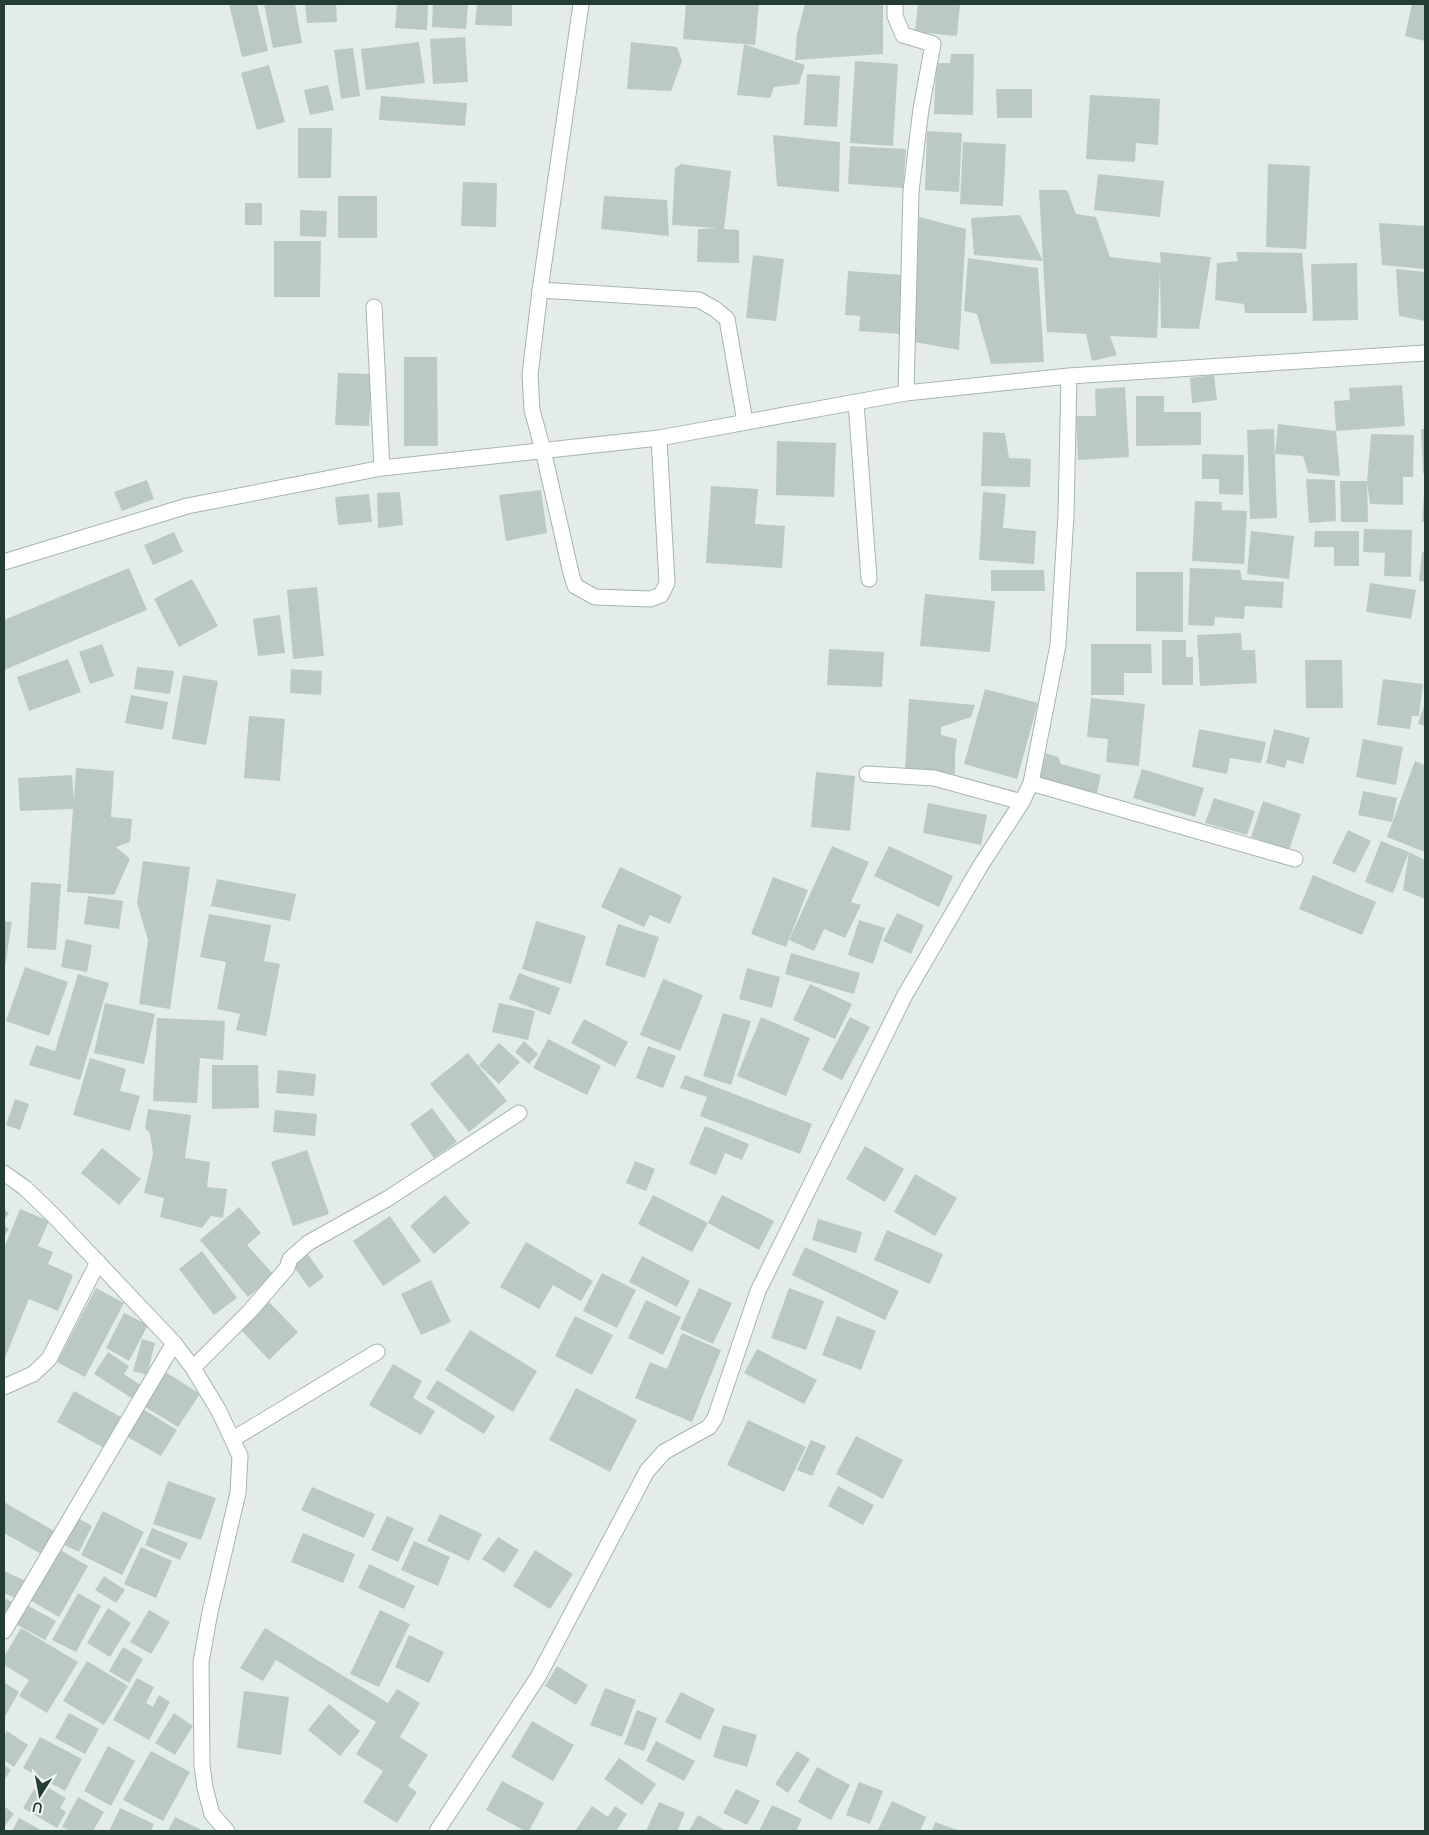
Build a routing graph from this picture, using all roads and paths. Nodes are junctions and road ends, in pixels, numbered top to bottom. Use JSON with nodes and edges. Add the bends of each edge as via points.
{"nodes":[{"id":1,"x":581,"y":4,"type":"edge"},
{"id":2,"x":895,"y":4,"type":"edge"},
{"id":3,"x":540,"y":290,"type":"junction"},
{"id":4,"x":374,"y":308,"type":"dead end"},
{"id":5,"x":1425,"y":353,"type":"edge"},
{"id":6,"x":1069,"y":376,"type":"junction"},
{"id":7,"x":906,"y":393,"type":"junction"},
{"id":8,"x":856,"y":402,"type":"junction"},
{"id":9,"x":745,"y":422,"type":"junction"},
{"id":10,"x":658,"y":438,"type":"junction"},
{"id":11,"x":543,"y":450,"type":"junction"},
{"id":12,"x":382,"y":468,"type":"junction"},
{"id":13,"x":4,"y":562,"type":"edge"},
{"id":14,"x":869,"y":579,"type":"dead end"},
{"id":15,"x":867,"y":774,"type":"dead end"},
{"id":16,"x":1031,"y":783,"type":"junction"},
{"id":17,"x":1022,"y":802,"type":"junction"},
{"id":18,"x":1296,"y":859,"type":"dead end"},
{"id":19,"x":519,"y":1113,"type":"dead end"},
{"id":20,"x":4,"y":1173,"type":"edge"},
{"id":21,"x":98,"y":1262,"type":"junction"},
{"id":22,"x":174,"y":1344,"type":"junction"},
{"id":23,"x":377,"y":1352,"type":"dead end"},
{"id":24,"x":196,"y":1365,"type":"junction"},
{"id":25,"x":4,"y":1387,"type":"edge"},
{"id":26,"x":233,"y":1439,"type":"junction"},
{"id":27,"x":4,"y":1631,"type":"edge"},
{"id":28,"x":227,"y":1831,"type":"edge"},
{"id":29,"x":437,"y":1831,"type":"edge"}],
"edges":[{"from":1,"to":3,"type":"street"},
{"from":2,"to":7,"type":"street","via":[[894,16],[903,35],[932,44],[912,192]]},
{"from":3,"to":9,"type":"street","via":[[699,300],[715,309],[727,319]]},
{"from":3,"to":11,"type":"street","via":[[530,375],[532,410]]},
{"from":4,"to":12,"type":"street"},
{"from":5,"to":6,"type":"street"},
{"from":6,"to":7,"type":"street"},
{"from":6,"to":16,"type":"street","via":[[1066,515],[1058,645]]},
{"from":7,"to":8,"type":"street"},
{"from":8,"to":9,"type":"street"},
{"from":8,"to":14,"type":"street"},
{"from":9,"to":10,"type":"street"},
{"from":10,"to":11,"type":"street"},
{"from":10,"to":11,"type":"street","via":[[667,583],[661,595],[650,599],[595,597],[575,586]]},
{"from":11,"to":12,"type":"street"},
{"from":12,"to":13,"type":"street","via":[[187,506]]},
{"from":15,"to":17,"type":"street","via":[[934,778]]},
{"from":16,"to":17,"type":"street"},
{"from":16,"to":18,"type":"street"},
{"from":17,"to":29,"type":"street","via":[[905,995],[758,1291],[715,1418],[709,1427],[664,1452],[647,1470],[538,1677]]},
{"from":19,"to":24,"type":"street","via":[[387,1199],[308,1243],[290,1259],[287,1268],[250,1311]]},
{"from":20,"to":21,"type":"street","via":[[25,1188]]},
{"from":21,"to":22,"type":"street"},
{"from":21,"to":25,"type":"street","via":[[50,1359],[33,1374]]},
{"from":22,"to":24,"type":"street"},
{"from":22,"to":27,"type":"street"},
{"from":23,"to":26,"type":"street"},
{"from":24,"to":26,"type":"street"},
{"from":26,"to":28,"type":"street","via":[[240,1456],[240,1480],[201,1662],[204,1788],[212,1814]]}]}
